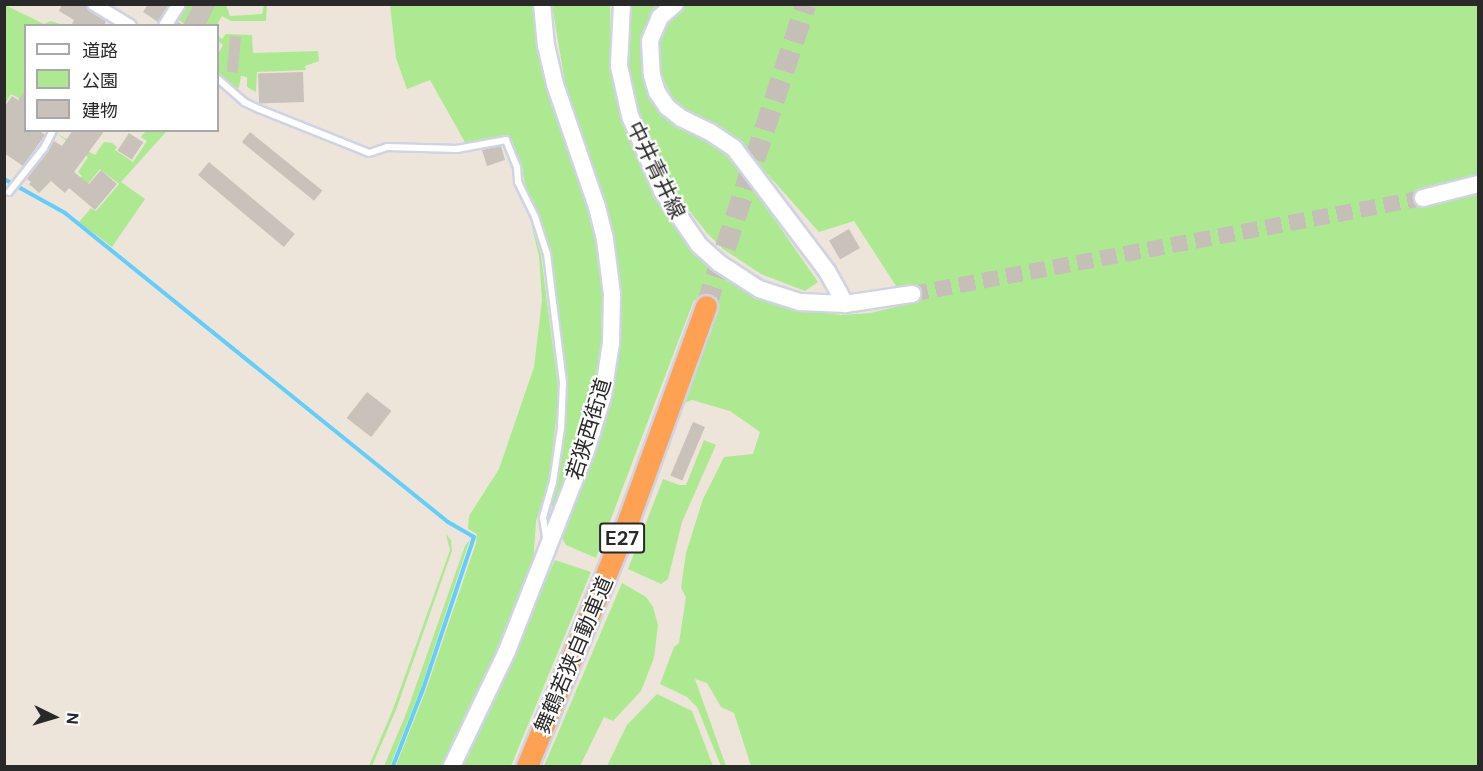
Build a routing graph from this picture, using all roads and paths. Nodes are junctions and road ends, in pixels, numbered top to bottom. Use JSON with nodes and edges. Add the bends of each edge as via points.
{"nodes":[{"id":1,"x":94,"y":4,"type":"edge"},
{"id":2,"x":179,"y":4,"type":"edge"},
{"id":3,"x":542,"y":4,"type":"edge"},
{"id":4,"x":622,"y":4,"type":"edge"},
{"id":5,"x":675,"y":4,"type":"edge"},
{"id":6,"x":121,"y":24,"type":"edge"},
{"id":7,"x":166,"y":24,"type":"edge"},
{"id":8,"x":219,"y":80,"type":"edge"},
{"id":9,"x":52,"y":132,"type":"edge"},
{"id":10,"x":1479,"y":184,"type":"edge"},
{"id":11,"x":9,"y":192,"type":"dead end"},
{"id":12,"x":1423,"y":198,"type":"tunnel mouth"},
{"id":13,"x":912,"y":294,"type":"tunnel mouth"},
{"id":14,"x":845,"y":304,"type":"junction"},
{"id":15,"x":706,"y":306,"type":"tunnel mouth"},
{"id":16,"x":548,"y":546,"type":"junction"},
{"id":17,"x":452,"y":766,"type":"edge"},
{"id":18,"x":527,"y":766,"type":"edge"}],
"edges":[{"from":1,"to":6,"type":"street"},
{"from":2,"to":7,"type":"street"},
{"from":3,"to":16,"type":"street","name":"若狭西街道","via":[[555,84],[601,221],[612,294],[603,395]]},
{"from":4,"to":14,"type":"street","name":"中井青井線","via":[[619,66],[623,93],[650,168],[686,229],[719,263],[759,289],[800,302]]},
{"from":5,"to":14,"type":"street","via":[[660,17],[650,41],[657,92],[681,118],[734,148],[827,271]]},
{"from":8,"to":16,"type":"lane","via":[[244,102],[369,153],[387,147],[457,149],[506,140],[547,254],[562,383],[561,428],[543,518]]},
{"from":9,"to":11,"type":"lane"},
{"from":10,"to":12,"type":"street"},
{"from":13,"to":14,"type":"street","name":"中井青井線"},
{"from":15,"to":18,"type":"highway","name":"舞鶴若狭自動車道","number":"E27","via":[[627,526]]},
{"from":16,"to":17,"type":"street","name":"若狭西街道","via":[[491,687]]}]}
